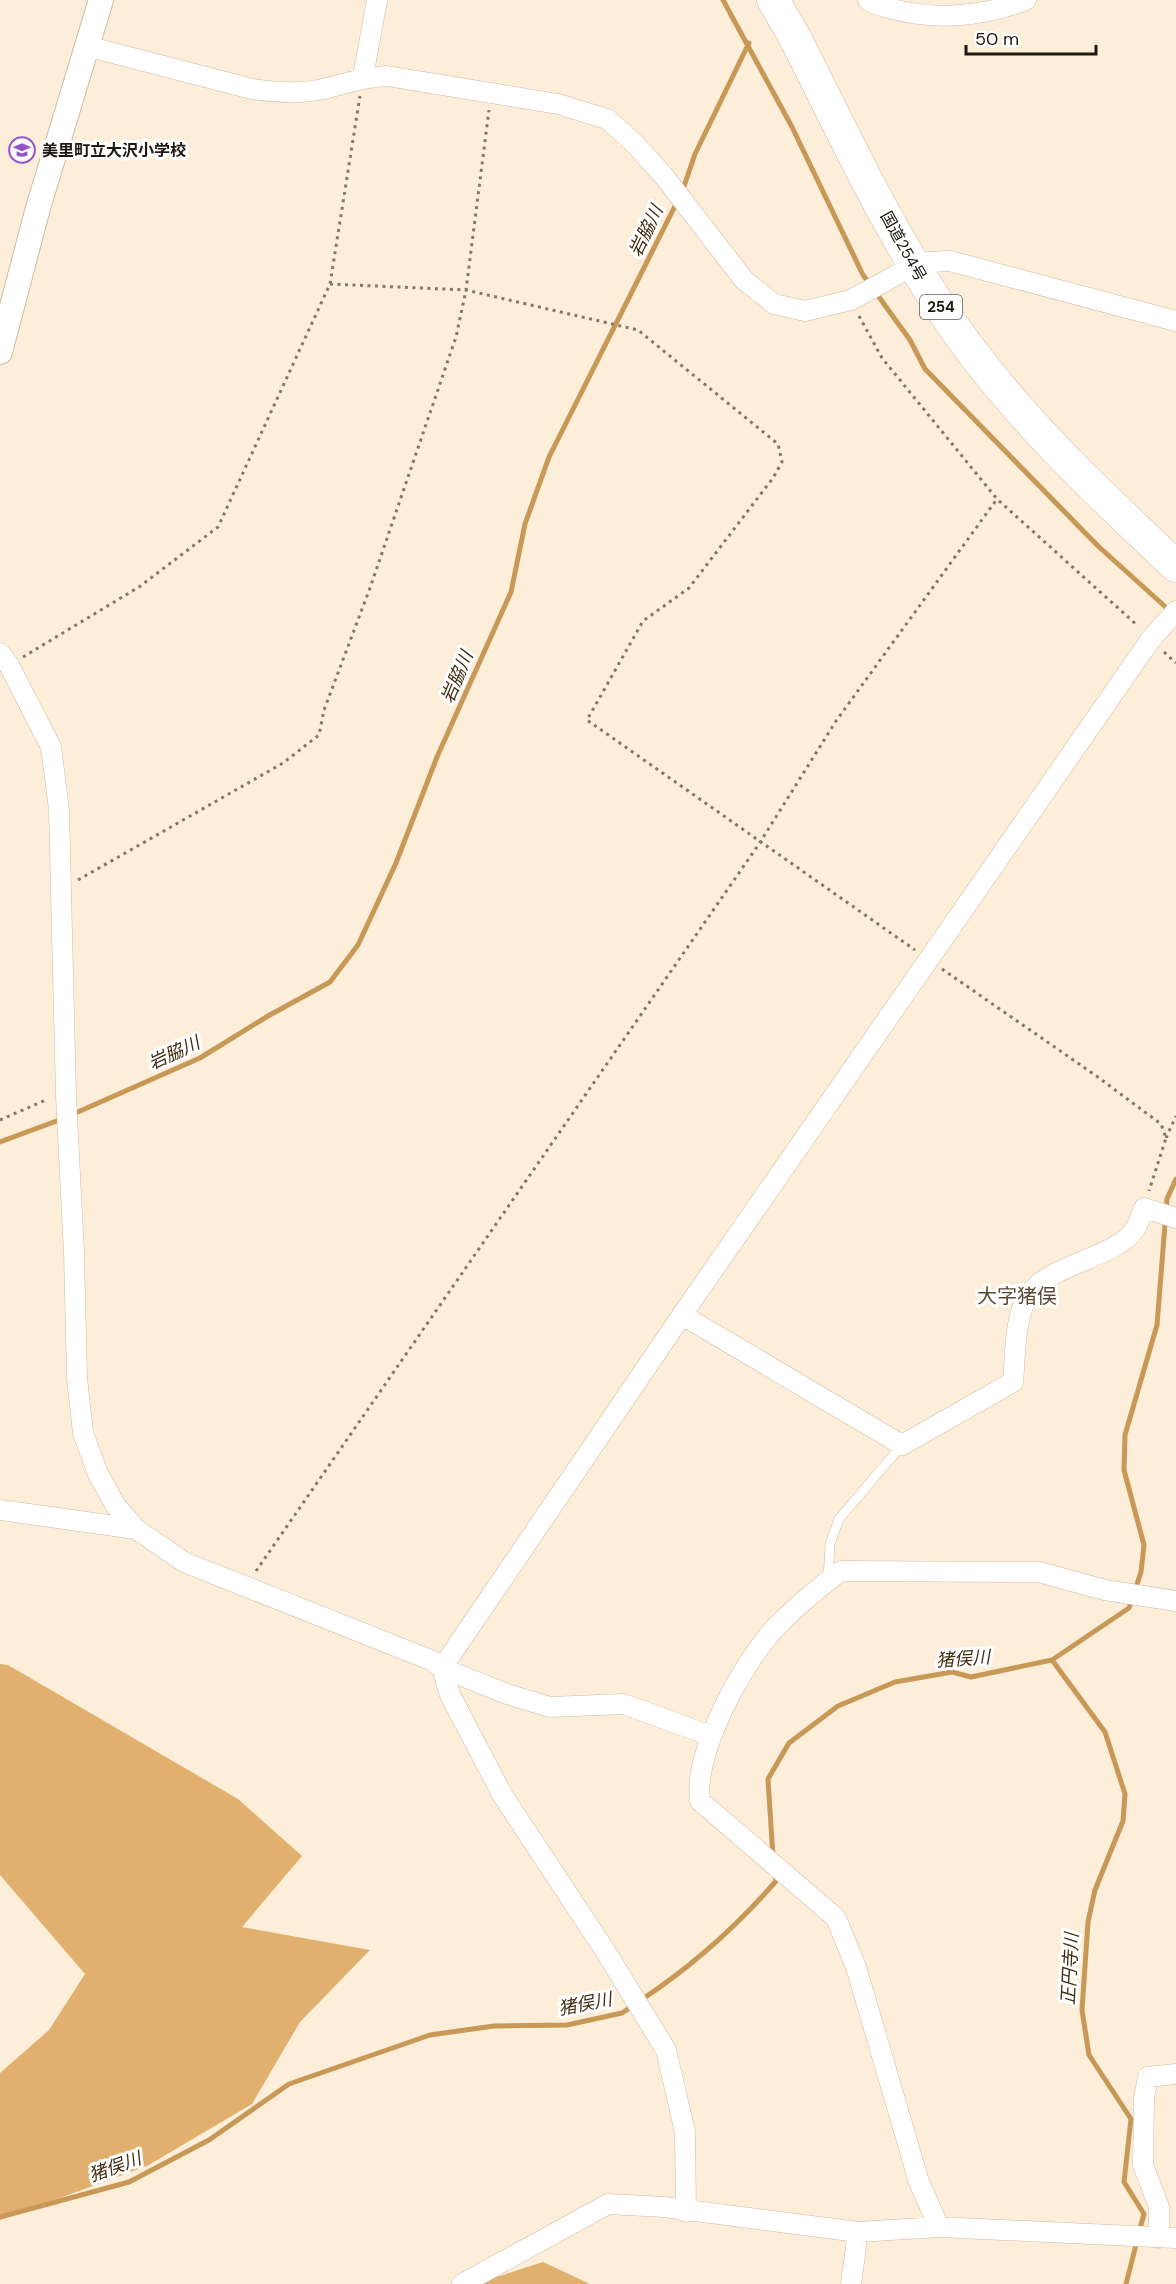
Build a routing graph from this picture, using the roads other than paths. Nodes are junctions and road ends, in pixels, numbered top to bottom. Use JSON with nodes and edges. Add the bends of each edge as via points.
{"nodes":[{"id":1,"x":101,"y":0,"type":"edge"},
{"id":2,"x":377,"y":0,"type":"edge"},
{"id":3,"x":773,"y":0,"type":"edge"},
{"id":4,"x":868,"y":0,"type":"edge"},
{"id":5,"x":1026,"y":0,"type":"edge"},
{"id":6,"x":86,"y":46,"type":"junction"},
{"id":7,"x":363,"y":77,"type":"junction"},
{"id":8,"x":913,"y":266,"type":"junction"},
{"id":9,"x":1174,"y":318,"type":"edge"},
{"id":10,"x":0,"y":352,"type":"edge"},
{"id":11,"x":1176,"y":566,"type":"edge"},
{"id":12,"x":1176,"y":611,"type":"edge"},
{"id":13,"x":4,"y":659,"type":"edge"},
{"id":14,"x":1176,"y":1218,"type":"edge"},
{"id":15,"x":682,"y":1315,"type":"junction"},
{"id":16,"x":902,"y":1445,"type":"junction"},
{"id":17,"x":0,"y":1510,"type":"edge"},
{"id":18,"x":136,"y":1529,"type":"junction"},
{"id":19,"x":828,"y":1581,"type":"junction"},
{"id":20,"x":1176,"y":1601,"type":"edge"},
{"id":21,"x":442,"y":1668,"type":"junction"},
{"id":22,"x":711,"y":1736,"type":"junction"},
{"id":23,"x":1176,"y":2074,"type":"edge"},
{"id":24,"x":686,"y":2212,"type":"junction"},
{"id":25,"x":939,"y":2227,"type":"junction"},
{"id":26,"x":858,"y":2232,"type":"junction"},
{"id":27,"x":1168,"y":2238,"type":"edge"},
{"id":28,"x":462,"y":2284,"type":"edge"},
{"id":29,"x":851,"y":2284,"type":"edge"}],
"edges":[{"from":1,"to":6,"type":"street"},
{"from":2,"to":7,"type":"street"},
{"from":3,"to":8,"type":"highway","name":"国道254号","number":"254"},
{"from":4,"to":5,"type":"street","via":[[910,14],[951,16],[985,12]]},
{"from":6,"to":7,"type":"street","via":[[252,89],[318,90]]},
{"from":6,"to":10,"type":"street"},
{"from":7,"to":8,"type":"street","via":[[387,76],[558,104],[607,119],[663,175],[744,280],[774,304],[805,311],[851,300]]},
{"from":8,"to":9,"type":"street","via":[[950,261]]},
{"from":8,"to":11,"type":"highway","name":"国道254号","number":"254","via":[[956,331],[1005,394],[1056,450]]},
{"from":12,"to":15,"type":"street","via":[[1151,639]]},
{"from":13,"to":18,"type":"street","via":[[51,747],[59,809],[77,1378],[83,1433],[107,1490]]},
{"from":14,"to":16,"type":"street","via":[[1144,1208],[1134,1231],[1125,1238],[1032,1290],[1018,1324],[1013,1382]]},
{"from":15,"to":16,"type":"street"},
{"from":15,"to":21,"type":"street"},
{"from":16,"to":19,"type":"lane","via":[[839,1519],[830,1544]]},
{"from":17,"to":18,"type":"street"},
{"from":18,"to":21,"type":"street","via":[[184,1562],[433,1661]]},
{"from":19,"to":20,"type":"street","via":[[842,1571],[1039,1572],[1105,1590]]},
{"from":19,"to":22,"type":"street","via":[[777,1626],[745,1666]]},
{"from":21,"to":22,"type":"street","via":[[550,1707],[624,1704]]},
{"from":21,"to":24,"type":"street","via":[[450,1695],[503,1796],[666,2050],[685,2132]]},
{"from":22,"to":25,"type":"street","via":[[698,1788],[700,1801],[836,1918],[856,1967],[919,2182]]},
{"from":23,"to":27,"type":"street","via":[[1148,2077],[1144,2098],[1143,2165]]},
{"from":24,"to":26,"type":"street"},
{"from":24,"to":28,"type":"street","via":[[608,2204]]},
{"from":25,"to":26,"type":"street"},
{"from":25,"to":27,"type":"street"},
{"from":26,"to":29,"type":"street"}]}
